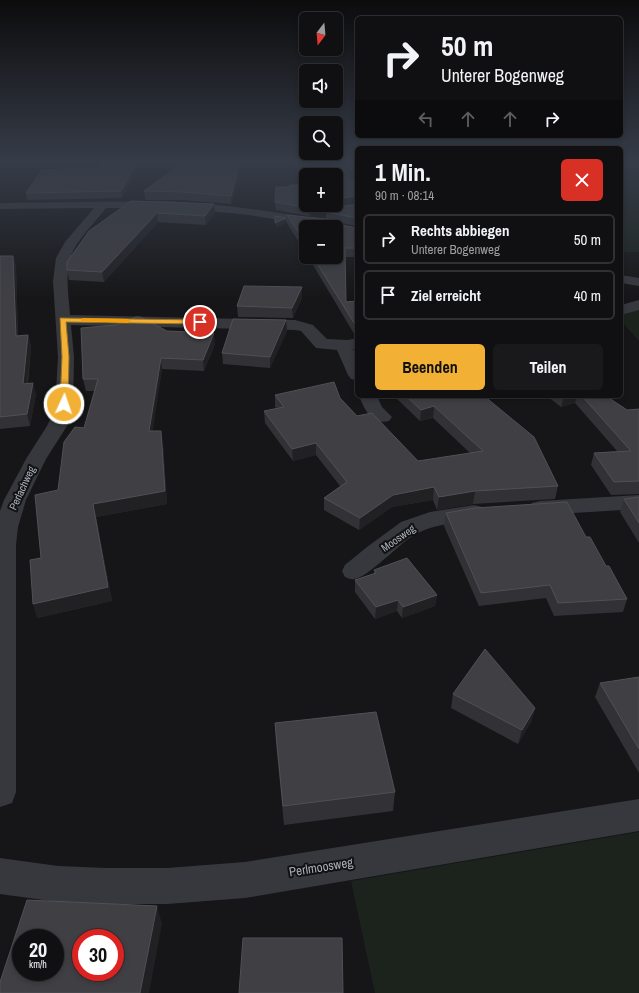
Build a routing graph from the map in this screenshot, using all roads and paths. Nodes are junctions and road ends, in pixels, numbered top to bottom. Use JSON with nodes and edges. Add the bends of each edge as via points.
{"nodes":[{"id":1,"x":102,"y":206,"type":"edge"},
{"id":2,"x":201,"y":206,"type":"edge"},
{"id":3,"x":325,"y":213,"type":"edge"},
{"id":4,"x":302,"y":220,"type":"edge"},
{"id":5,"x":315,"y":220,"type":"edge"},
{"id":6,"x":343,"y":229,"type":"edge"},
{"id":7,"x":350,"y":230,"type":"edge"},
{"id":8,"x":623,"y":279,"type":"edge"},
{"id":9,"x":639,"y":282,"type":"edge"},
{"id":10,"x":639,"y":305,"type":"edge"},
{"id":11,"x":623,"y":309,"type":"edge"},
{"id":12,"x":62,"y":320,"type":"junction"},
{"id":13,"x":352,"y":344,"type":"edge"},
{"id":14,"x":355,"y":371,"type":"edge"},
{"id":15,"x":369,"y":398,"type":"edge"},
{"id":16,"x":382,"y":417,"type":"dead end"},
{"id":17,"x":639,"y":502,"type":"edge"},
{"id":18,"x":520,"y":510,"type":"edge"},
{"id":19,"x":497,"y":511,"type":"edge"},
{"id":20,"x":354,"y":571,"type":"dead end"},
{"id":21,"x":0,"y":792,"type":"edge"},
{"id":22,"x":639,"y":815,"type":"edge"},
{"id":23,"x":0,"y":876,"type":"edge"}],
"edges":[{"from":1,"to":12,"type":"street","name":"Perlachweg","via":[[70,245],[63,258],[60,281]]},
{"from":2,"to":4,"type":"street","via":[[263,212]]},
{"from":3,"to":5,"type":"street"},
{"from":6,"to":7,"type":"street"},
{"from":8,"to":9,"type":"street"},
{"from":10,"to":11,"type":"street"},
{"from":12,"to":13,"type":"street","via":[[295,325],[307,328],[322,344]]},
{"from":12,"to":21,"type":"street","name":"Perlachweg","via":[[66,357],[62,417],[21,487],[6,527]]},
{"from":13,"to":14,"type":"street","via":[[345,347]]},
{"from":15,"to":16,"type":"street","via":[[374,409]]},
{"from":17,"to":18,"type":"street"},
{"from":19,"to":20,"type":"street","name":"Moosweg","via":[[432,519],[415,524]]},
{"from":22,"to":23,"type":"street","name":"Perlmoosweg","via":[[245,880],[167,886],[107,886],[58,884]]}]}
